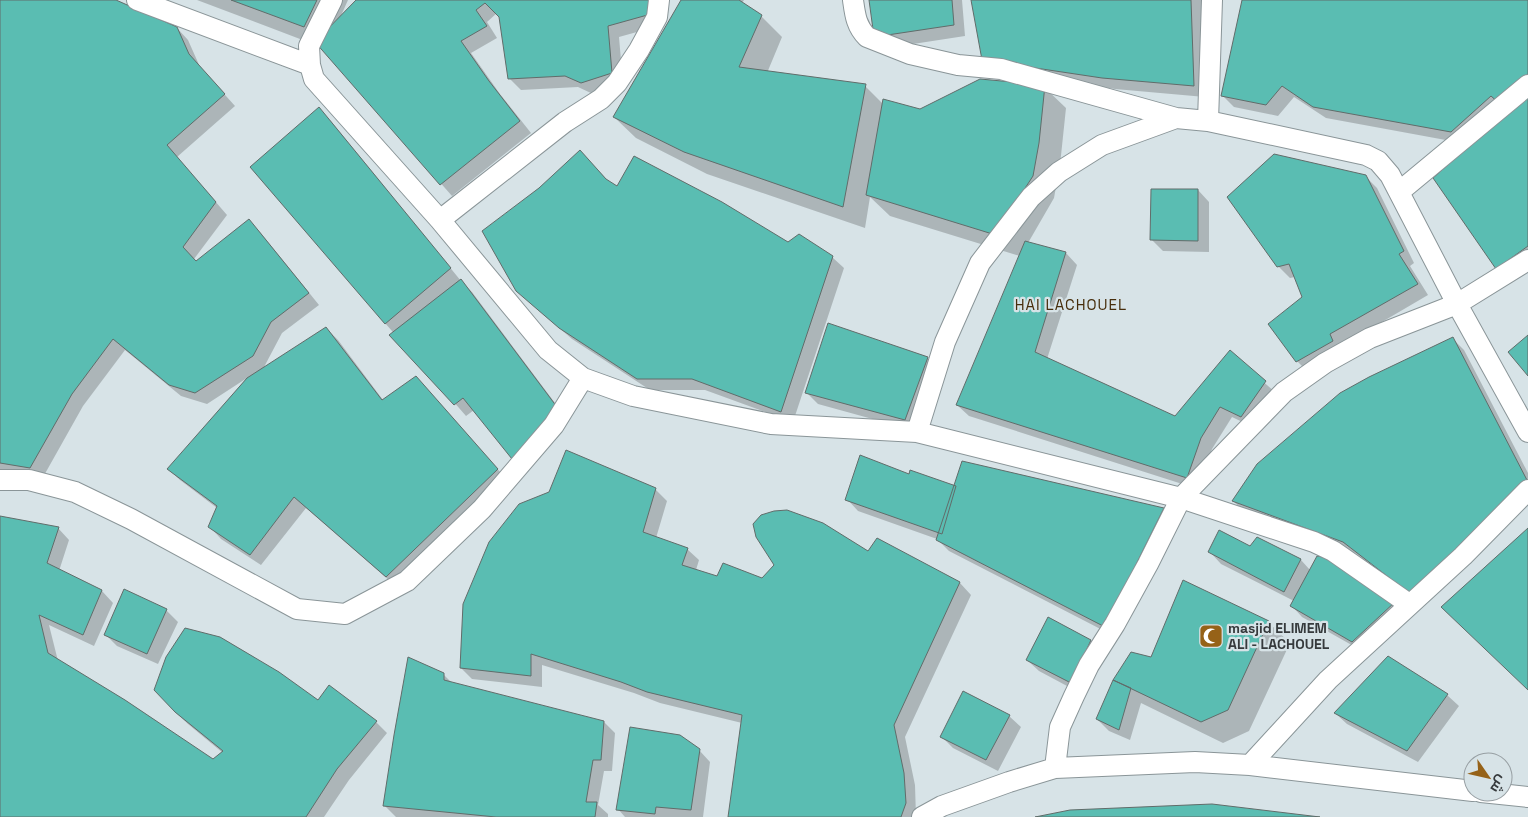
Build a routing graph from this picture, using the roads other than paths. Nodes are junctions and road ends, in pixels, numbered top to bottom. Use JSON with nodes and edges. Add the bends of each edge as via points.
{"nodes":[{"id":1,"x":138,"y":0,"type":"edge"},
{"id":2,"x":332,"y":0,"type":"edge"},
{"id":3,"x":660,"y":0,"type":"edge"},
{"id":4,"x":853,"y":0,"type":"edge"},
{"id":5,"x":1212,"y":0,"type":"edge"},
{"id":6,"x":310,"y":66,"type":"junction"},
{"id":7,"x":1528,"y":85,"type":"edge"},
{"id":8,"x":1176,"y":118,"type":"junction"},
{"id":9,"x":1208,"y":120,"type":"junction"},
{"id":10,"x":1399,"y":192,"type":"junction"},
{"id":11,"x":440,"y":220,"type":"junction"},
{"id":12,"x":1528,"y":260,"type":"edge"},
{"id":13,"x":1457,"y":304,"type":"junction"},
{"id":14,"x":582,"y":378,"type":"junction"},
{"id":15,"x":917,"y":432,"type":"junction"},
{"id":16,"x":1528,"y":432,"type":"edge"},
{"id":17,"x":0,"y":480,"type":"edge"},
{"id":18,"x":1528,"y":490,"type":"edge"},
{"id":19,"x":1181,"y":498,"type":"junction"},
{"id":20,"x":1409,"y":604,"type":"junction"},
{"id":21,"x":1250,"y":765,"type":"junction"},
{"id":22,"x":1055,"y":768,"type":"junction"},
{"id":23,"x":1463,"y":790,"type":"edge"},
{"id":24,"x":1513,"y":795,"type":"edge"},
{"id":25,"x":1528,"y":797,"type":"edge"},
{"id":26,"x":922,"y":817,"type":"edge"}],
"edges":[{"from":1,"to":6,"type":"street"},
{"from":2,"to":6,"type":"street","via":[[309,46]]},
{"from":3,"to":11,"type":"street","via":[[657,17],[639,50],[601,99],[565,122]]},
{"from":4,"to":8,"type":"street","via":[[855,19],[867,37],[910,54],[958,65],[1001,69]]},
{"from":5,"to":9,"type":"street"},
{"from":6,"to":11,"type":"street","via":[[314,79]]},
{"from":7,"to":10,"type":"street"},
{"from":8,"to":9,"type":"street"},
{"from":8,"to":15,"type":"street","via":[[1102,145],[1059,172],[1031,197],[980,263],[945,342]]},
{"from":9,"to":10,"type":"street","via":[[1366,155],[1378,161]]},
{"from":10,"to":13,"type":"street"},
{"from":11,"to":14,"type":"street","via":[[548,350]]},
{"from":12,"to":13,"type":"street"},
{"from":13,"to":16,"type":"street"},
{"from":13,"to":19,"type":"street","via":[[1370,338],[1325,363],[1284,392]]},
{"from":14,"to":15,"type":"street","via":[[633,396],[771,424]]},
{"from":14,"to":17,"type":"street","via":[[554,424],[482,509],[407,581],[345,614],[297,609],[75,492],[29,480]]},
{"from":15,"to":19,"type":"street"},
{"from":18,"to":20,"type":"street","via":[[1463,556]]},
{"from":19,"to":20,"type":"street","via":[[1333,551]]},
{"from":19,"to":22,"type":"street","via":[[1074,696],[1060,727]]},
{"from":20,"to":21,"type":"street","via":[[1328,680]]},
{"from":21,"to":22,"type":"street","via":[[1195,762]]},
{"from":21,"to":23,"type":"street"},
{"from":22,"to":26,"type":"street","via":[[942,806]]},
{"from":24,"to":25,"type":"street"}]}
